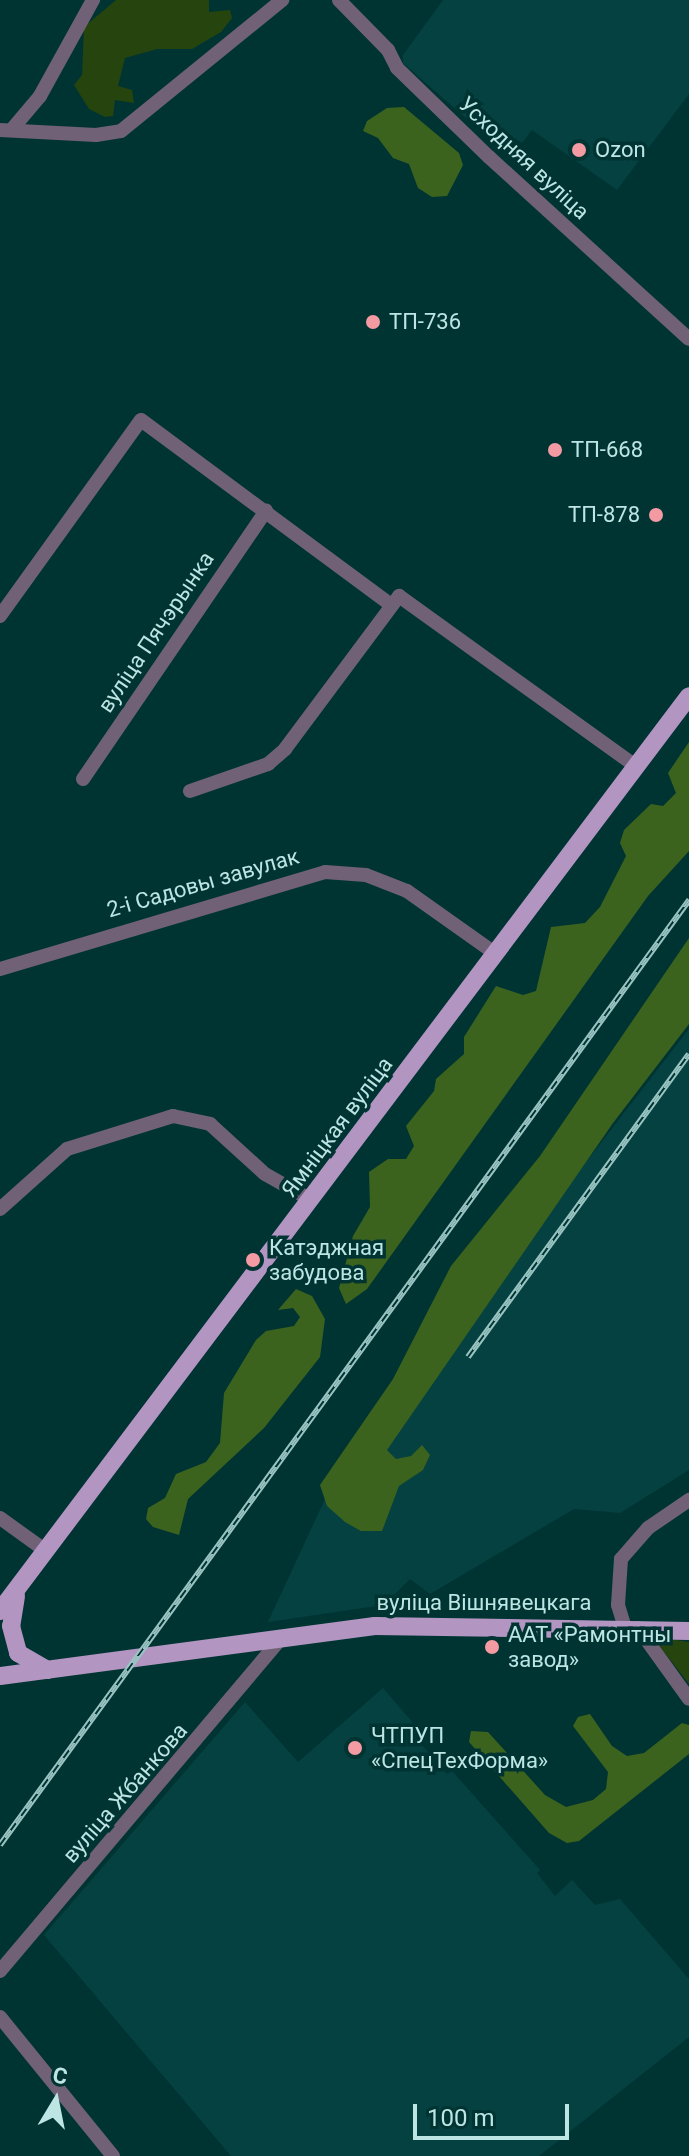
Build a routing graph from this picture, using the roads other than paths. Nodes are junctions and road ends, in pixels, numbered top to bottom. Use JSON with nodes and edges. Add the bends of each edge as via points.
{"nodes":[{"id":1,"x":93,"y":0,"type":"edge"},
{"id":2,"x":282,"y":0,"type":"edge"},
{"id":3,"x":339,"y":0,"type":"edge"},
{"id":4,"x":6,"y":129,"type":"edge"},
{"id":5,"x":689,"y":339,"type":"edge"},
{"id":6,"x":266,"y":511,"type":"junction"},
{"id":7,"x":395,"y":601,"type":"junction"},
{"id":8,"x":0,"y":616,"type":"edge"},
{"id":9,"x":689,"y":696,"type":"edge"},
{"id":10,"x":636,"y":766,"type":"junction"},
{"id":11,"x":83,"y":779,"type":"dead end"},
{"id":12,"x":190,"y":791,"type":"dead end"},
{"id":13,"x":496,"y":954,"type":"junction"},
{"id":14,"x":0,"y":969,"type":"edge"},
{"id":15,"x":311,"y":1200,"type":"junction"},
{"id":16,"x":0,"y":1209,"type":"edge"},
{"id":17,"x":689,"y":1500,"type":"edge"},
{"id":18,"x":0,"y":1518,"type":"edge"},
{"id":19,"x":46,"y":1551,"type":"junction"},
{"id":20,"x":19,"y":1584,"type":"junction"},
{"id":21,"x":0,"y":1611,"type":"edge"},
{"id":22,"x":632,"y":1628,"type":"junction"},
{"id":23,"x":689,"y":1631,"type":"edge"},
{"id":24,"x":279,"y":1641,"type":"junction"},
{"id":25,"x":11,"y":1644,"type":"edge"},
{"id":26,"x":48,"y":1670,"type":"junction"},
{"id":27,"x":0,"y":1675,"type":"edge"},
{"id":28,"x":689,"y":1699,"type":"edge"},
{"id":29,"x":0,"y":1971,"type":"edge"},
{"id":30,"x":0,"y":2017,"type":"edge"},
{"id":31,"x":113,"y":2156,"type":"edge"}],
"edges":[{"from":1,"to":4,"type":"street","via":[[40,96]]},
{"from":2,"to":4,"type":"street","via":[[121,131],[96,135]]},
{"from":3,"to":5,"type":"street","name":"Усходняя вуліца","via":[[388,50],[397,68]]},
{"from":6,"to":7,"type":"street"},
{"from":6,"to":8,"type":"street","via":[[141,420]]},
{"from":6,"to":11,"type":"street","name":"вуліца Пячэрынка"},
{"from":7,"to":10,"type":"street"},
{"from":7,"to":12,"type":"street","via":[[285,749],[268,764]]},
{"from":9,"to":10,"type":"main road","name":"Ямніцкая вуліца"},
{"from":10,"to":13,"type":"main road","name":"Ямніцкая вуліца"},
{"from":13,"to":14,"type":"street","name":"2-і Садовы завулак","via":[[407,891],[366,875],[325,872]]},
{"from":13,"to":15,"type":"main road","name":"Ямніцкая вуліца"},
{"from":15,"to":16,"type":"street","via":[[265,1174],[210,1124],[173,1116],[67,1149]]},
{"from":15,"to":19,"type":"main road","name":"Ямніцкая вуліца"},
{"from":17,"to":22,"type":"street","via":[[648,1528],[621,1559],[618,1605]]},
{"from":18,"to":19,"type":"street"},
{"from":19,"to":20,"type":"main road","name":"Ямніцкая вуліца"},
{"from":20,"to":21,"type":"main road","name":"Ямніцкая вуліца"},
{"from":20,"to":25,"type":"main road","via":[[11,1611]]},
{"from":22,"to":23,"type":"main road","name":"вуліца Вішнявецкага"},
{"from":22,"to":24,"type":"main road","name":"вуліца Вішнявецкага","via":[[375,1626]]},
{"from":22,"to":28,"type":"street"},
{"from":24,"to":26,"type":"main road","name":"вуліца Вішнявецкага"},
{"from":24,"to":29,"type":"street","name":"вуліца Жбанкова"},
{"from":25,"to":26,"type":"main road"},
{"from":25,"to":27,"type":"main road","via":[[10,1669]]},
{"from":26,"to":27,"type":"main road","name":"вуліца Вішнявецкага"},
{"from":30,"to":31,"type":"street"}]}
